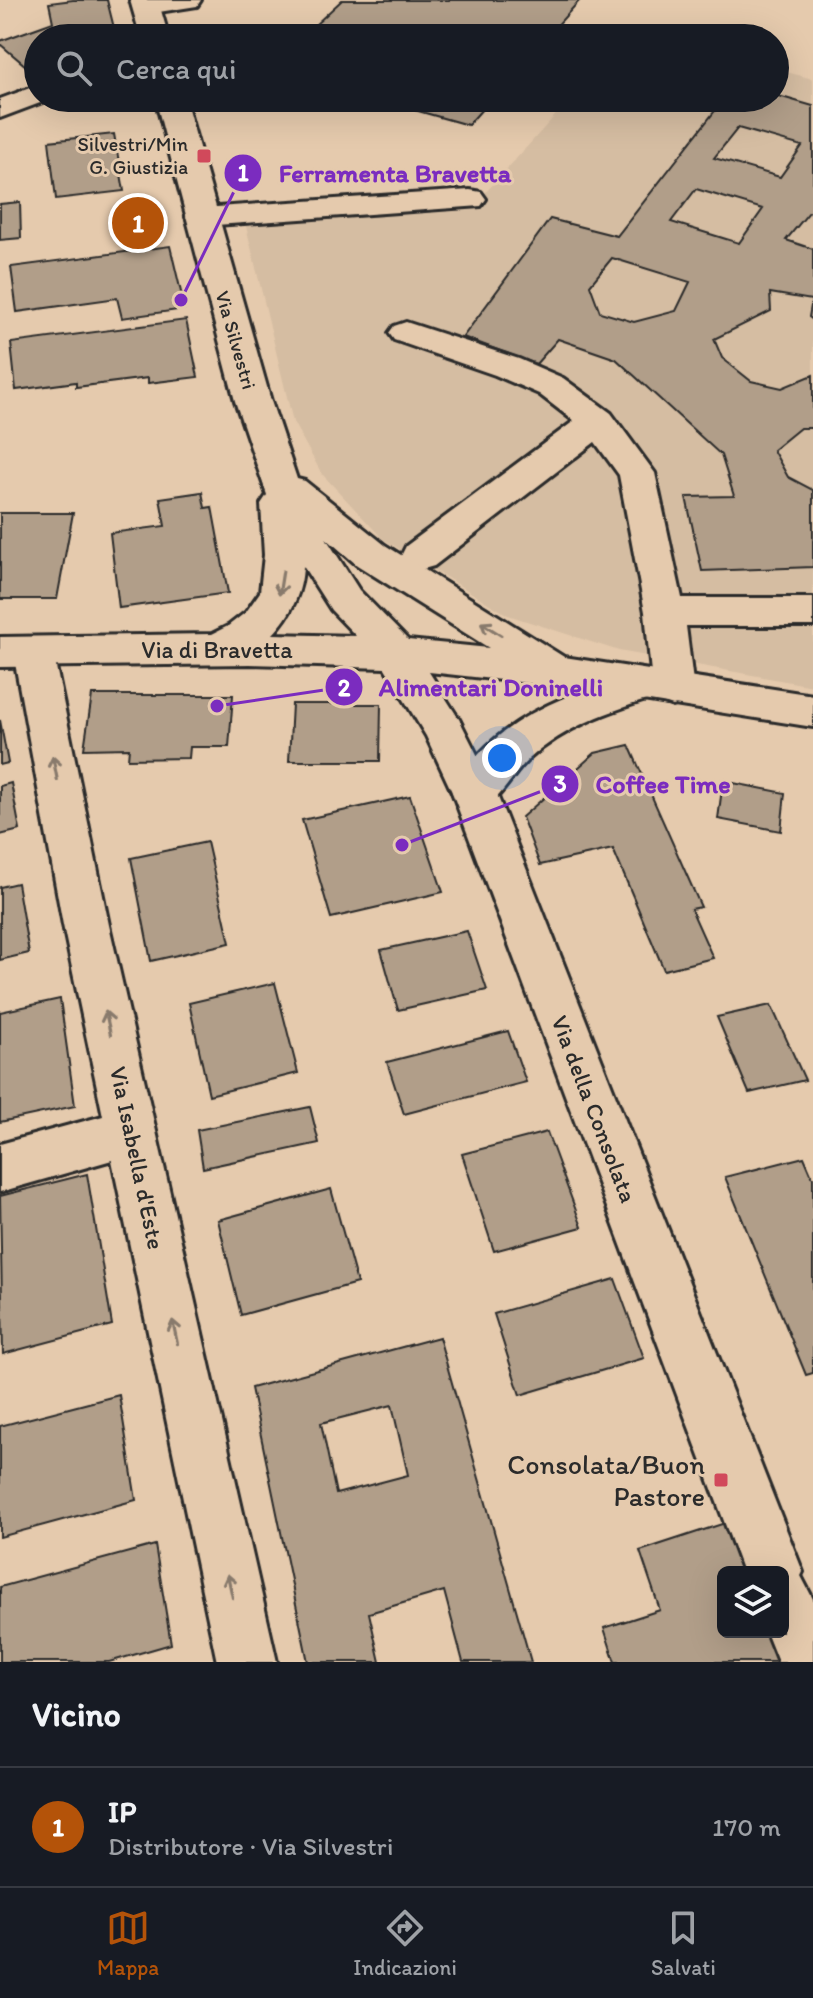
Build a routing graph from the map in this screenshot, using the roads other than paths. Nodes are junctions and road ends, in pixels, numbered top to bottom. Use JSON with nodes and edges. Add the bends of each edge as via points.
{"nodes":[{"id":1,"x":187,"y":0,"type":"edge"},
{"id":2,"x":145,"y":3,"type":"edge"},
{"id":3,"x":151,"y":24,"type":"edge"},
{"id":4,"x":24,"y":100,"type":"edge"},
{"id":5,"x":0,"y":109,"type":"edge"},
{"id":6,"x":174,"y":112,"type":"edge"},
{"id":7,"x":470,"y":199,"type":"dead end"},
{"id":8,"x":202,"y":217,"type":"junction"},
{"id":9,"x":406,"y":333,"type":"dead end"},
{"id":10,"x":598,"y":421,"type":"junction"},
{"id":11,"x":278,"y":478,"type":"junction"},
{"id":12,"x":420,"y":556,"type":"dead end"},
{"id":13,"x":665,"y":612,"type":"junction"},
{"id":14,"x":813,"y":612,"type":"edge"},
{"id":15,"x":215,"y":650,"type":"junction"},
{"id":16,"x":17,"y":652,"type":"edge"},
{"id":17,"x":397,"y":654,"type":"junction"},
{"id":18,"x":557,"y":671,"type":"junction"},
{"id":19,"x":657,"y":688,"type":"junction"},
{"id":20,"x":813,"y":711,"type":"edge"},
{"id":21,"x":474,"y":792,"type":"junction"},
{"id":22,"x":131,"y":1132,"type":"junction"},
{"id":23,"x":0,"y":1168,"type":"edge"},
{"id":24,"x":771,"y":1566,"type":"edge"},
{"id":25,"x":789,"y":1613,"type":"edge"},
{"id":26,"x":247,"y":1662,"type":"edge"},
{"id":27,"x":808,"y":1662,"type":"edge"}],
"edges":[{"from":1,"to":2,"type":"main road"},
{"from":2,"to":3,"type":"main road"},
{"from":4,"to":5,"type":"main road"},
{"from":6,"to":8,"type":"main road","name":"Via Silvestri"},
{"from":7,"to":8,"type":"main road"},
{"from":8,"to":11,"type":"main road","name":"Via Silvestri"},
{"from":9,"to":10,"type":"main road","via":[[551,386]]},
{"from":10,"to":12,"type":"main road"},
{"from":10,"to":13,"type":"main road","via":[[637,473]]},
{"from":11,"to":15,"type":"main road","name":"Via Silvestri","one_way":true,"via":[[284,558],[280,594],[253,632]]},
{"from":11,"to":17,"type":"main road","name":"Via Silvestri","via":[[313,551],[345,600]]},
{"from":18,"to":11,"type":"main road","one_way":true,"via":[[371,555]]},
{"from":13,"to":14,"type":"main road"},
{"from":13,"to":19,"type":"main road"},
{"from":15,"to":16,"type":"main road","name":"Via di Bravetta"},
{"from":15,"to":17,"type":"main road","name":"Via di Bravetta"},
{"from":22,"to":16,"type":"main road","name":"Via Isabella d'Este","one_way":true,"via":[[86,925]]},
{"from":17,"to":18,"type":"main road","name":"Via di Bravetta"},
{"from":17,"to":21,"type":"main road","name":"Via della Consolata","via":[[444,730]]},
{"from":18,"to":19,"type":"main road","name":"Via di Bravetta"},
{"from":19,"to":20,"type":"main road","name":"Via di Bravetta"},
{"from":19,"to":21,"type":"main road","via":[[578,707],[544,723],[514,745]]},
{"from":21,"to":24,"type":"main road","name":"Via della Consolata"},
{"from":22,"to":23,"type":"main road"},
{"from":26,"to":22,"type":"main road","name":"Via Isabella d'Este","one_way":true},
{"from":25,"to":27,"type":"main road"}]}
